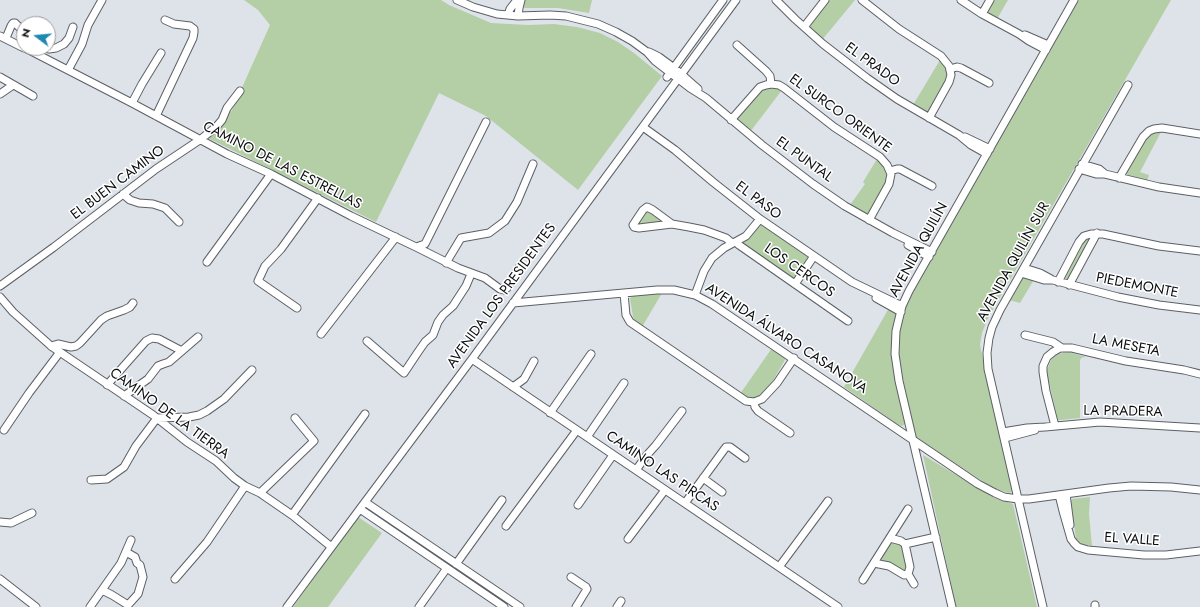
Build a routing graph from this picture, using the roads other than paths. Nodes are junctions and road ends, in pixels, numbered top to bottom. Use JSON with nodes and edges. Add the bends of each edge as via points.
{"nodes":[{"id":1,"x":102,"y":0,"type":"edge"},
{"id":2,"x":457,"y":0,"type":"edge"},
{"id":3,"x":517,"y":0,"type":"edge"},
{"id":4,"x":521,"y":0,"type":"edge"},
{"id":5,"x":723,"y":0,"type":"edge"},
{"id":6,"x":736,"y":0,"type":"edge"},
{"id":7,"x":825,"y":0,"type":"edge"},
{"id":8,"x":862,"y":0,"type":"edge"},
{"id":9,"x":961,"y":0,"type":"edge"},
{"id":10,"x":990,"y":0,"type":"edge"},
{"id":11,"x":1074,"y":0,"type":"edge"},
{"id":12,"x":775,"y":1,"type":"edge"},
{"id":13,"x":982,"y":14,"type":"junction"},
{"id":14,"x":508,"y":16,"type":"junction"},
{"id":15,"x":518,"y":16,"type":"junction"},
{"id":16,"x":165,"y":20,"type":"dead end"},
{"id":17,"x":16,"y":24,"type":"edge"},
{"id":18,"x":73,"y":27,"type":"dead end"},
{"id":19,"x":804,"y":27,"type":"junction"},
{"id":20,"x":3,"y":37,"type":"edge"},
{"id":21,"x":16,"y":44,"type":"edge"},
{"id":22,"x":737,"y":45,"type":"dead end"},
{"id":23,"x":56,"y":48,"type":"edge"},
{"id":24,"x":1047,"y":48,"type":"junction"},
{"id":25,"x":161,"y":53,"type":"dead end"},
{"id":26,"x":40,"y":56,"type":"edge"},
{"id":27,"x":950,"y":69,"type":"junction"},
{"id":28,"x":68,"y":70,"type":"junction"},
{"id":29,"x":670,"y":72,"type":"junction"},
{"id":30,"x":680,"y":76,"type":"junction"},
{"id":31,"x":0,"y":78,"type":"edge"},
{"id":32,"x":988,"y":83,"type":"dead end"},
{"id":33,"x":771,"y":84,"type":"junction"},
{"id":34,"x":13,"y":85,"type":"junction"},
{"id":35,"x":1128,"y":85,"type":"dead end"},
{"id":36,"x":240,"y":91,"type":"dead end"},
{"id":37,"x":0,"y":94,"type":"edge"},
{"id":38,"x":33,"y":96,"type":"dead end"},
{"id":39,"x":132,"y":103,"type":"junction"},
{"id":40,"x":156,"y":116,"type":"junction"},
{"id":41,"x":929,"y":118,"type":"junction"},
{"id":42,"x":731,"y":120,"type":"junction"},
{"id":43,"x":486,"y":122,"type":"dead end"},
{"id":44,"x":643,"y":126,"type":"junction"},
{"id":45,"x":1200,"y":134,"type":"edge"},
{"id":46,"x":201,"y":139,"type":"junction"},
{"id":47,"x":988,"y":151,"type":"junction"},
{"id":48,"x":533,"y":164,"type":"dead end"},
{"id":49,"x":1081,"y":167,"type":"junction"},
{"id":50,"x":890,"y":171,"type":"junction"},
{"id":51,"x":271,"y":174,"type":"junction"},
{"id":52,"x":1119,"y":178,"type":"junction"},
{"id":53,"x":932,"y":186,"type":"dead end"},
{"id":54,"x":1200,"y":193,"type":"edge"},
{"id":55,"x":123,"y":194,"type":"junction"},
{"id":56,"x":318,"y":198,"type":"junction"},
{"id":57,"x":760,"y":219,"type":"junction"},
{"id":58,"x":869,"y":220,"type":"junction"},
{"id":59,"x":179,"y":222,"type":"dead end"},
{"id":60,"x":672,"y":224,"type":"junction"},
{"id":61,"x":1097,"y":233,"type":"junction"},
{"id":62,"x":396,"y":237,"type":"junction"},
{"id":63,"x":734,"y":243,"type":"junction"},
{"id":64,"x":416,"y":247,"type":"junction"},
{"id":65,"x":1200,"y":251,"type":"edge"},
{"id":66,"x":930,"y":254,"type":"junction"},
{"id":67,"x":814,"y":256,"type":"junction"},
{"id":68,"x":207,"y":262,"type":"dead end"},
{"id":69,"x":446,"y":263,"type":"junction"},
{"id":70,"x":520,"y":266,"type":"dead end"},
{"id":71,"x":1023,"y":270,"type":"junction"},
{"id":72,"x":471,"y":274,"type":"junction"},
{"id":73,"x":1055,"y":281,"type":"junction"},
{"id":74,"x":795,"y":284,"type":"junction"},
{"id":75,"x":1069,"y":285,"type":"junction"},
{"id":76,"x":0,"y":286,"type":"edge"},
{"id":77,"x":626,"y":292,"type":"junction"},
{"id":78,"x":695,"y":295,"type":"junction"},
{"id":79,"x":0,"y":297,"type":"edge"},
{"id":80,"x":133,"y":303,"type":"dead end"},
{"id":81,"x":514,"y":303,"type":"junction"},
{"id":82,"x":297,"y":308,"type":"dead end"},
{"id":83,"x":901,"y":309,"type":"junction"},
{"id":84,"x":1200,"y":310,"type":"edge"},
{"id":85,"x":848,"y":321,"type":"dead end"},
{"id":86,"x":321,"y":334,"type":"dead end"},
{"id":87,"x":1025,"y":335,"type":"dead end"},
{"id":88,"x":198,"y":336,"type":"dead end"},
{"id":89,"x":367,"y":341,"type":"dead end"},
{"id":90,"x":1048,"y":341,"type":"junction"},
{"id":91,"x":51,"y":346,"type":"junction"},
{"id":92,"x":1062,"y":348,"type":"junction"},
{"id":93,"x":182,"y":351,"type":"junction"},
{"id":94,"x":60,"y":352,"type":"junction"},
{"id":95,"x":1053,"y":352,"type":"junction"},
{"id":96,"x":591,"y":354,"type":"dead end"},
{"id":97,"x":792,"y":357,"type":"junction"},
{"id":98,"x":472,"y":359,"type":"junction"},
{"id":99,"x":534,"y":361,"type":"dead end"},
{"id":100,"x":252,"y":370,"type":"dead end"},
{"id":101,"x":1200,"y":374,"type":"edge"},
{"id":102,"x":624,"y":383,"type":"dead end"},
{"id":103,"x":107,"y":384,"type":"junction"},
{"id":104,"x":513,"y":387,"type":"junction"},
{"id":105,"x":124,"y":396,"type":"junction"},
{"id":106,"x":754,"y":402,"type":"junction"},
{"id":107,"x":682,"y":411,"type":"dead end"},
{"id":108,"x":550,"y":413,"type":"junction"},
{"id":109,"x":365,"y":414,"type":"dead end"},
{"id":110,"x":157,"y":418,"type":"junction"},
{"id":111,"x":295,"y":418,"type":"dead end"},
{"id":112,"x":1055,"y":426,"type":"junction"},
{"id":113,"x":1200,"y":428,"type":"edge"},
{"id":114,"x":4,"y":430,"type":"dead end"},
{"id":115,"x":577,"y":430,"type":"junction"},
{"id":116,"x":790,"y":433,"type":"dead end"},
{"id":117,"x":1004,"y":435,"type":"junction"},
{"id":118,"x":587,"y":437,"type":"junction"},
{"id":119,"x":914,"y":441,"type":"junction"},
{"id":120,"x":613,"y":455,"type":"junction"},
{"id":121,"x":745,"y":458,"type":"dead end"},
{"id":122,"x":636,"y":470,"type":"junction"},
{"id":123,"x":704,"y":478,"type":"junction"},
{"id":124,"x":90,"y":480,"type":"dead end"},
{"id":125,"x":245,"y":486,"type":"junction"},
{"id":126,"x":665,"y":490,"type":"junction"},
{"id":127,"x":1200,"y":490,"type":"edge"},
{"id":128,"x":722,"y":492,"type":"dead end"},
{"id":129,"x":260,"y":493,"type":"junction"},
{"id":130,"x":1063,"y":495,"type":"junction"},
{"id":131,"x":1018,"y":499,"type":"junction"},
{"id":132,"x":502,"y":500,"type":"dead end"},
{"id":133,"x":828,"y":501,"type":"dead end"},
{"id":134,"x":365,"y":502,"type":"junction"},
{"id":135,"x":685,"y":503,"type":"junction"},
{"id":136,"x":578,"y":505,"type":"dead end"},
{"id":137,"x":360,"y":509,"type":"junction"},
{"id":138,"x":908,"y":509,"type":"dead end"},
{"id":139,"x":32,"y":513,"type":"dead end"},
{"id":140,"x":292,"y":515,"type":"junction"},
{"id":141,"x":0,"y":522,"type":"edge"},
{"id":142,"x":506,"y":526,"type":"dead end"},
{"id":143,"x":936,"y":537,"type":"junction"},
{"id":144,"x":890,"y":538,"type":"junction"},
{"id":145,"x":628,"y":539,"type":"dead end"},
{"id":146,"x":131,"y":540,"type":"dead end"},
{"id":147,"x":905,"y":544,"type":"junction"},
{"id":148,"x":329,"y":545,"type":"dead end"},
{"id":149,"x":437,"y":551,"type":"junction"},
{"id":150,"x":1200,"y":551,"type":"edge"},
{"id":151,"x":126,"y":552,"type":"junction"},
{"id":152,"x":432,"y":558,"type":"junction"},
{"id":153,"x":874,"y":563,"type":"junction"},
{"id":154,"x":456,"y":564,"type":"junction"},
{"id":155,"x":779,"y":567,"type":"junction"},
{"id":156,"x":447,"y":568,"type":"junction"},
{"id":157,"x":908,"y":574,"type":"junction"},
{"id":158,"x":571,"y":577,"type":"dead end"},
{"id":159,"x":0,"y":579,"type":"edge"},
{"id":160,"x":175,"y":580,"type":"dead end"},
{"id":161,"x":863,"y":580,"type":"dead end"},
{"id":162,"x":914,"y":584,"type":"dead end"},
{"id":163,"x":102,"y":590,"type":"junction"},
{"id":164,"x":36,"y":607,"type":"edge"},
{"id":165,"x":90,"y":607,"type":"edge"},
{"id":166,"x":288,"y":607,"type":"edge"},
{"id":167,"x":419,"y":607,"type":"edge"},
{"id":168,"x":504,"y":607,"type":"edge"},
{"id":169,"x":520,"y":607,"type":"edge"},
{"id":170,"x":576,"y":607,"type":"edge"},
{"id":171,"x":838,"y":607,"type":"edge"},
{"id":172,"x":952,"y":607,"type":"edge"},
{"id":173,"x":1043,"y":607,"type":"edge"}],
"edges":[{"from":1,"to":28,"type":"street"},
{"from":2,"to":14,"type":"street","name":"EL PUNTAL"},
{"from":3,"to":14,"type":"street"},
{"from":4,"to":15,"type":"street"},
{"from":5,"to":29,"type":"street"},
{"from":6,"to":30,"type":"street","name":"AVENIDA LOS PRESIDENTES"},
{"from":7,"to":19,"type":"street"},
{"from":8,"to":27,"type":"street","via":[[903,32],[941,56]]},
{"from":9,"to":13,"type":"street"},
{"from":10,"to":13,"type":"street"},
{"from":11,"to":24,"type":"street","name":"AVENIDA QUILÍN"},
{"from":12,"to":19,"type":"street","name":"EL PRADO"},
{"from":13,"to":24,"type":"street","via":[[1019,34],[1032,37]]},
{"from":14,"to":15,"type":"street","name":"EL PUNTAL"},
{"from":15,"to":29,"type":"street","name":"EL PUNTAL","via":[[561,16],[591,22],[632,41]]},
{"from":16,"to":40,"type":"street","via":[[190,26],[194,32]]},
{"from":17,"to":20,"type":"street","via":[[10,26]]},
{"from":18,"to":23,"type":"street","via":[[69,38]]},
{"from":19,"to":41,"type":"street","name":"EL PRADO","via":[[871,81]]},
{"from":20,"to":21,"type":"street","name":"CAMINO DE LAS ESTRELLAS"},
{"from":22,"to":33,"type":"street","via":[[768,74]]},
{"from":24,"to":47,"type":"street","name":"AVENIDA QUILÍN"},
{"from":25,"to":39,"type":"street"},
{"from":26,"to":28,"type":"street","name":"CAMINO DE LAS ESTRELLAS"},
{"from":27,"to":32,"type":"street","via":[[961,68]]},
{"from":27,"to":41,"type":"street","via":[[949,82]]},
{"from":28,"to":39,"type":"street","name":"CAMINO DE LAS ESTRELLAS"},
{"from":29,"to":30,"type":"street","name":"EL PUNTAL"},
{"from":30,"to":42,"type":"street","name":"EL PUNTAL"},
{"from":30,"to":44,"type":"street","name":"AVENIDA LOS PRESIDENTES"},
{"from":31,"to":34,"type":"street"},
{"from":33,"to":42,"type":"street","via":[[758,89]]},
{"from":33,"to":50,"type":"street","name":"EL SURCO ORIENTE","via":[[784,88],[834,127],[880,158]]},
{"from":34,"to":37,"type":"street"},
{"from":34,"to":38,"type":"street"},
{"from":35,"to":49,"type":"street","name":"AVENIDA QUILÍN SUR"},
{"from":36,"to":46,"type":"street","name":"EL BUEN CAMINO","via":[[227,108],[222,120]]},
{"from":39,"to":40,"type":"street","name":"CAMINO DE LAS ESTRELLAS"},
{"from":40,"to":46,"type":"street","name":"CAMINO DE LAS ESTRELLAS"},
{"from":41,"to":47,"type":"street","name":"EL PRADO","via":[[971,144]]},
{"from":42,"to":58,"type":"street","name":"EL PUNTAL","via":[[804,177]]},
{"from":43,"to":64,"type":"street","via":[[425,244]]},
{"from":44,"to":57,"type":"street","name":"EL PASO"},
{"from":44,"to":81,"type":"street","name":"AVENIDA LOS PRESIDENTES"},
{"from":45,"to":52,"type":"street","via":[[1162,128],[1149,131]]},
{"from":46,"to":51,"type":"street","name":"CAMINO DE LAS ESTRELLAS"},
{"from":46,"to":55,"type":"street","name":"EL BUEN CAMINO"},
{"from":47,"to":66,"type":"street","name":"AVENIDA QUILÍN"},
{"from":48,"to":69,"type":"street","via":[[517,202],[504,221],[489,233],[461,238]]},
{"from":49,"to":52,"type":"street","via":[[1099,169],[1105,174]]},
{"from":49,"to":71,"type":"street","name":"AVENIDA QUILÍN SUR"},
{"from":50,"to":53,"type":"street","via":[[900,169]]},
{"from":50,"to":58,"type":"street","via":[[889,184]]},
{"from":51,"to":56,"type":"street","name":"CAMINO DE LAS ESTRELLAS"},
{"from":51,"to":68,"type":"street"},
{"from":52,"to":54,"type":"street"},
{"from":55,"to":59,"type":"street","via":[[139,203],[165,208]]},
{"from":55,"to":76,"type":"street","name":"EL BUEN CAMINO"},
{"from":56,"to":62,"type":"street","name":"CAMINO DE LAS ESTRELLAS"},
{"from":56,"to":82,"type":"street","via":[[281,249],[265,266],[258,281]]},
{"from":57,"to":63,"type":"street","via":[[749,234]]},
{"from":57,"to":67,"type":"street","name":"EL PASO"},
{"from":58,"to":66,"type":"street","name":"EL PUNTAL"},
{"from":60,"to":60,"type":"street","name":"LOS CERCOS","via":[[649,207],[643,210],[633,224],[639,228]]},
{"from":60,"to":63,"type":"street","name":"LOS CERCOS","via":[[712,232]]},
{"from":61,"to":65,"type":"street","via":[[1159,246]]},
{"from":61,"to":73,"type":"street","via":[[1086,235],[1081,240]]},
{"from":61,"to":75,"type":"street","name":"PIEDEMONTE"},
{"from":62,"to":64,"type":"street","name":"CAMINO DE LAS ESTRELLAS"},
{"from":62,"to":86,"type":"street"},
{"from":63,"to":74,"type":"street","name":"LOS CERCOS"},
{"from":63,"to":78,"type":"street","via":[[720,251],[709,262]]},
{"from":64,"to":69,"type":"street","name":"CAMINO DE LAS ESTRELLAS"},
{"from":66,"to":83,"type":"street","name":"AVENIDA QUILÍN"},
{"from":67,"to":74,"type":"street"},
{"from":67,"to":83,"type":"street","name":"EL PASO","via":[[852,282]]},
{"from":69,"to":72,"type":"street","name":"CAMINO DE LAS ESTRELLAS"},
{"from":70,"to":72,"type":"street","name":"CAMINO DE LAS ESTRELLAS","via":[[507,288],[503,290],[485,278]]},
{"from":71,"to":73,"type":"street","name":"PIEDEMONTE","via":[[1044,280]]},
{"from":71,"to":117,"type":"street","name":"AVENIDA QUILÍN SUR","via":[[996,318],[987,348],[988,369]]},
{"from":72,"to":89,"type":"street","via":[[453,306],[443,315],[433,335],[411,360],[404,373]]},
{"from":73,"to":75,"type":"street","name":"PIEDEMONTE"},
{"from":74,"to":85,"type":"street","name":"LOS CERCOS"},
{"from":75,"to":84,"type":"street","name":"PIEDEMONTE","via":[[1132,300]]},
{"from":77,"to":78,"type":"street","name":"AVENIDA ÁLVARO CASANOVA","via":[[668,290]]},
{"from":77,"to":81,"type":"street","name":"AVENIDA ÁLVARO CASANOVA"},
{"from":77,"to":106,"type":"street","via":[[632,324],[743,400]]},
{"from":78,"to":97,"type":"street","name":"AVENIDA ÁLVARO CASANOVA"},
{"from":79,"to":91,"type":"street","name":"CAMINO DE LA TIERRA","via":[[12,312]]},
{"from":80,"to":91,"type":"street","via":[[101,320],[76,346]]},
{"from":81,"to":98,"type":"street","name":"AVENIDA LOS PRESIDENTES"},
{"from":83,"to":119,"type":"street","name":"AVENIDA QUILÍN","via":[[896,338],[896,361]]},
{"from":87,"to":90,"type":"street","name":"LA MESETA"},
{"from":88,"to":93,"type":"street"},
{"from":90,"to":92,"type":"street","name":"LA MESETA"},
{"from":90,"to":95,"type":"street"},
{"from":91,"to":94,"type":"street","name":"CAMINO DE LA TIERRA"},
{"from":92,"to":95,"type":"street"},
{"from":92,"to":101,"type":"street","name":"LA MESETA"},
{"from":93,"to":103,"type":"street","via":[[152,338],[146,341]]},
{"from":93,"to":105,"type":"street","via":[[169,362],[158,366],[148,379]]},
{"from":94,"to":103,"type":"street","name":"CAMINO DE LA TIERRA"},
{"from":94,"to":114,"type":"street"},
{"from":95,"to":112,"type":"street","via":[[1043,366],[1043,372]]},
{"from":96,"to":108,"type":"street"},
{"from":97,"to":106,"type":"street","via":[[777,383],[762,399]]},
{"from":97,"to":119,"type":"street","name":"AVENIDA ÁLVARO CASANOVA"},
{"from":98,"to":104,"type":"street","name":"CAMINO LAS PIRCAS"},
{"from":98,"to":134,"type":"street","name":"AVENIDA LOS PRESIDENTES"},
{"from":99,"to":104,"type":"street","via":[[524,380]]},
{"from":100,"to":110,"type":"street","via":[[224,399],[207,411],[189,417]]},
{"from":102,"to":118,"type":"street"},
{"from":103,"to":105,"type":"street","name":"CAMINO DE LA TIERRA"},
{"from":104,"to":108,"type":"street","name":"CAMINO LAS PIRCAS"},
{"from":105,"to":110,"type":"street","name":"CAMINO DE LA TIERRA"},
{"from":106,"to":116,"type":"street","via":[[758,411]]},
{"from":107,"to":122,"type":"street"},
{"from":108,"to":115,"type":"street","name":"CAMINO LAS PIRCAS"},
{"from":109,"to":140,"type":"street"},
{"from":110,"to":124,"type":"street","via":[[124,467],[107,479]]},
{"from":110,"to":125,"type":"street","name":"CAMINO DE LA TIERRA","via":[[186,442],[216,461]]},
{"from":111,"to":129,"type":"street","via":[[314,441]]},
{"from":112,"to":113,"type":"street","name":"LA PRADERA","via":[[1108,422]]},
{"from":112,"to":117,"type":"street","name":"LA PRADERA"},
{"from":115,"to":118,"type":"street","name":"CAMINO LAS PIRCAS"},
{"from":115,"to":142,"type":"street"},
{"from":117,"to":131,"type":"street","name":"AVENIDA QUILÍN SUR"},
{"from":118,"to":120,"type":"street","name":"CAMINO LAS PIRCAS"},
{"from":119,"to":131,"type":"street","name":"AVENIDA ÁLVARO CASANOVA","via":[[985,488],[999,495]]},
{"from":119,"to":143,"type":"street","name":"AVENIDA QUILÍN"},
{"from":120,"to":122,"type":"street","name":"CAMINO LAS PIRCAS"},
{"from":120,"to":136,"type":"street"},
{"from":121,"to":123,"type":"street","via":[[730,447],[726,447]]},
{"from":122,"to":126,"type":"street","name":"CAMINO LAS PIRCAS"},
{"from":123,"to":128,"type":"street"},
{"from":123,"to":135,"type":"street"},
{"from":125,"to":129,"type":"street","name":"CAMINO DE LA TIERRA"},
{"from":125,"to":160,"type":"street","via":[[207,542]]},
{"from":126,"to":135,"type":"street","name":"CAMINO LAS PIRCAS"},
{"from":126,"to":145,"type":"street"},
{"from":127,"to":130,"type":"street","name":"AVENIDA ÁLVARO CASANOVA","via":[[1137,486]]},
{"from":129,"to":140,"type":"street","name":"CAMINO DE LA TIERRA"},
{"from":130,"to":131,"type":"street","name":"AVENIDA ÁLVARO CASANOVA"},
{"from":130,"to":150,"type":"street","name":"EL VALLE","via":[[1063,511],[1072,541],[1085,549],[1151,555]]},
{"from":131,"to":173,"type":"street","name":"AVENIDA QUILÍN SUR"},
{"from":132,"to":154,"type":"street"},
{"from":133,"to":155,"type":"street"},
{"from":134,"to":137,"type":"street","name":"AVENIDA LOS PRESIDENTES"},
{"from":134,"to":149,"type":"street"},
{"from":135,"to":155,"type":"street","name":"CAMINO LAS PIRCAS"},
{"from":137,"to":152,"type":"street"},
{"from":137,"to":166,"type":"street","name":"AVENIDA LOS PRESIDENTES"},
{"from":138,"to":144,"type":"street"},
{"from":139,"to":141,"type":"street","via":[[11,523]]},
{"from":140,"to":148,"type":"street","name":"CAMINO DE LA TIERRA"},
{"from":143,"to":147,"type":"street"},
{"from":143,"to":172,"type":"street","name":"AVENIDA QUILÍN"},
{"from":144,"to":147,"type":"street"},
{"from":144,"to":153,"type":"street"},
{"from":146,"to":151,"type":"street"},
{"from":147,"to":157,"type":"street","via":[[910,567]]},
{"from":149,"to":152,"type":"street"},
{"from":149,"to":154,"type":"street"},
{"from":151,"to":163,"type":"street"},
{"from":151,"to":163,"type":"street","via":[[135,557],[140,565],[143,577],[138,594],[128,605]]},
{"from":152,"to":156,"type":"street"},
{"from":153,"to":157,"type":"street","via":[[889,566],[904,575]]},
{"from":153,"to":161,"type":"street"},
{"from":154,"to":169,"type":"street"},
{"from":155,"to":171,"type":"street","name":"CAMINO LAS PIRCAS"},
{"from":156,"to":167,"type":"street"},
{"from":156,"to":168,"type":"street"},
{"from":157,"to":162,"type":"street"},
{"from":158,"to":170,"type":"street","via":[[587,589]]},
{"from":159,"to":164,"type":"street"},
{"from":163,"to":165,"type":"street"}]}
